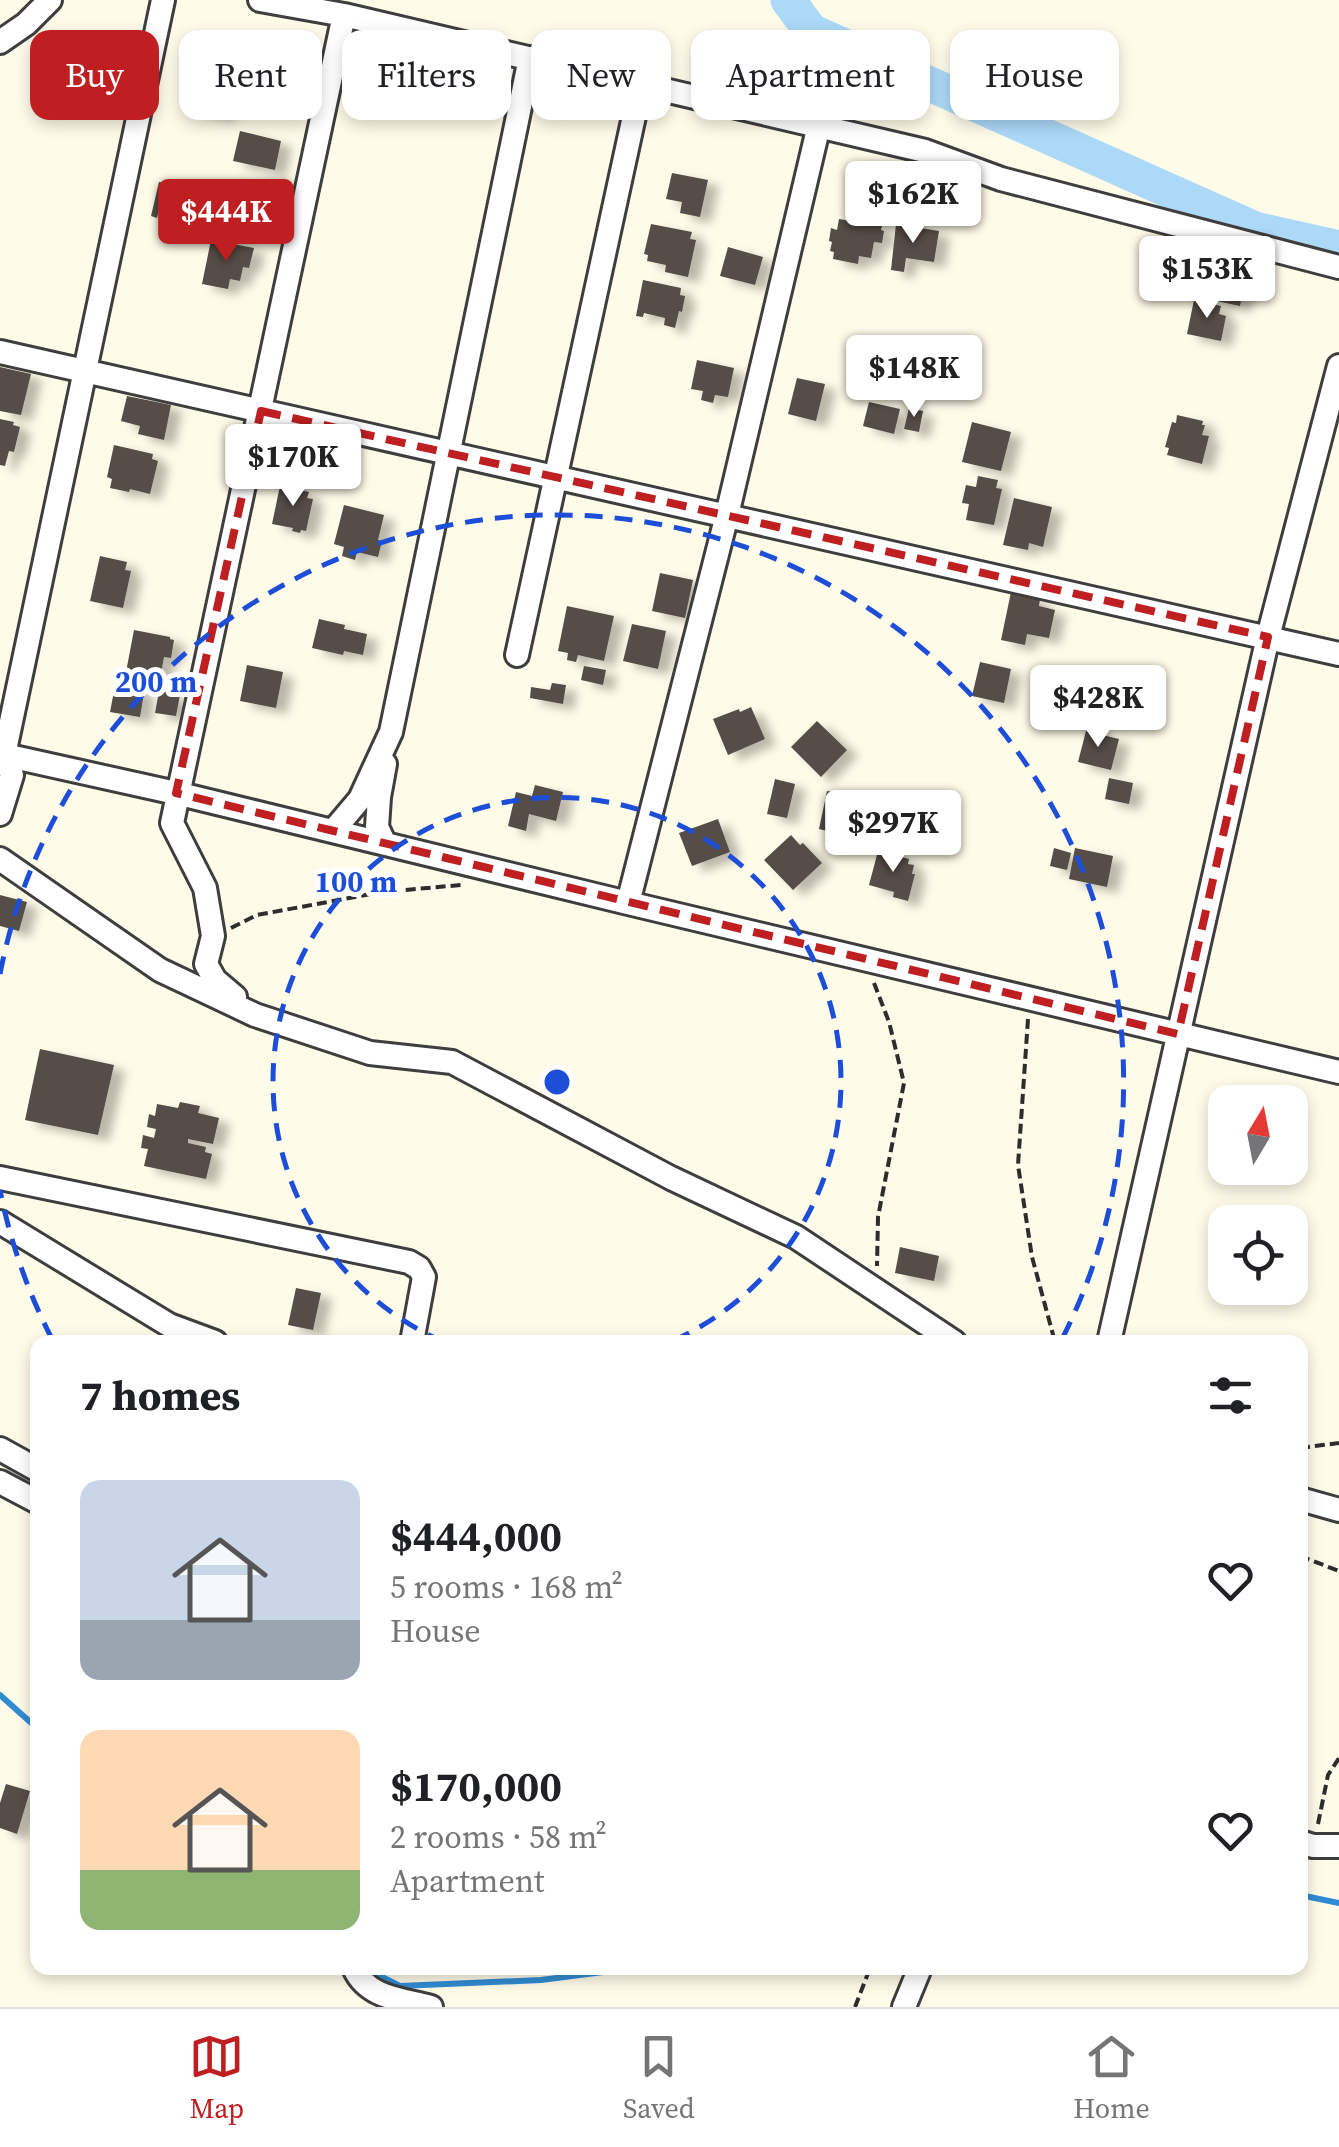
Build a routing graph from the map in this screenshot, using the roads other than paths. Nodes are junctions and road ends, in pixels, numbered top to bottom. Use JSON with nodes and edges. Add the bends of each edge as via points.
{"nodes":[{"id":1,"x":50,"y":0,"type":"edge"},
{"id":2,"x":163,"y":0,"type":"edge"},
{"id":3,"x":260,"y":0,"type":"edge"},
{"id":4,"x":344,"y":15,"type":"junction"},
{"id":5,"x":0,"y":42,"type":"edge"},
{"id":6,"x":530,"y":58,"type":"joint"},
{"id":7,"x":671,"y":91,"type":"edge"},
{"id":8,"x":633,"y":120,"type":"edge"},
{"id":9,"x":819,"y":126,"type":"junction"},
{"id":10,"x":1339,"y":267,"type":"edge"},
{"id":11,"x":0,"y":352,"type":"edge"},
{"id":12,"x":1339,"y":366,"type":"edge"},
{"id":13,"x":84,"y":371,"type":"junction"},
{"id":14,"x":261,"y":411,"type":"junction"},
{"id":15,"x":449,"y":454,"type":"junction"},
{"id":16,"x":555,"y":478,"type":"junction"},
{"id":17,"x":728,"y":515,"type":"junction"},
{"id":18,"x":1268,"y":637,"type":"junction"},
{"id":19,"x":1339,"y":654,"type":"edge"},
{"id":20,"x":517,"y":656,"type":"dead end"},
{"id":21,"x":392,"y":732,"type":"junction"},
{"id":22,"x":2,"y":754,"type":"edge"},
{"id":23,"x":176,"y":793,"type":"junction"},
{"id":24,"x":0,"y":814,"type":"edge"},
{"id":25,"x":333,"y":832,"type":"junction"},
{"id":26,"x":385,"y":844,"type":"junction"},
{"id":27,"x":0,"y":859,"type":"edge"},
{"id":28,"x":628,"y":903,"type":"junction"},
{"id":29,"x":255,"y":1015,"type":"junction"},
{"id":30,"x":1178,"y":1034,"type":"junction"},
{"id":31,"x":1339,"y":1072,"type":"edge"},
{"id":32,"x":0,"y":1178,"type":"edge"},
{"id":33,"x":0,"y":1222,"type":"edge"},
{"id":34,"x":197,"y":1335,"type":"edge"},
{"id":35,"x":413,"y":1335,"type":"edge"},
{"id":36,"x":944,"y":1335,"type":"edge"},
{"id":37,"x":1112,"y":1335,"type":"edge"},
{"id":38,"x":0,"y":1449,"type":"edge"},
{"id":39,"x":30,"y":1466,"type":"edge"},
{"id":40,"x":0,"y":1482,"type":"edge"},
{"id":41,"x":30,"y":1498,"type":"edge"},
{"id":42,"x":1308,"y":1502,"type":"edge"},
{"id":43,"x":1339,"y":1510,"type":"edge"},
{"id":44,"x":1308,"y":1844,"type":"edge"},
{"id":45,"x":1339,"y":1846,"type":"edge"},
{"id":46,"x":357,"y":1975,"type":"edge"},
{"id":47,"x":917,"y":1975,"type":"edge"},
{"id":48,"x":431,"y":2007,"type":"edge"},
{"id":49,"x":904,"y":2007,"type":"edge"}],
"edges":[{"from":1,"to":5,"type":"street"},
{"from":2,"to":13,"type":"street"},
{"from":3,"to":4,"type":"street"},
{"from":4,"to":6,"type":"street"},
{"from":4,"to":14,"type":"street"},
{"from":6,"to":15,"type":"street"},
{"from":7,"to":9,"type":"street"},
{"from":8,"to":16,"type":"street"},
{"from":9,"to":10,"type":"street"},
{"from":9,"to":17,"type":"street"},
{"from":11,"to":13,"type":"street"},
{"from":12,"to":18,"type":"street"},
{"from":13,"to":14,"type":"street"},
{"from":13,"to":22,"type":"street"},
{"from":14,"to":15,"type":"street"},
{"from":14,"to":23,"type":"street"},
{"from":15,"to":16,"type":"street"},
{"from":15,"to":21,"type":"street"},
{"from":16,"to":17,"type":"street"},
{"from":16,"to":20,"type":"street"},
{"from":17,"to":18,"type":"street"},
{"from":17,"to":28,"type":"street"},
{"from":18,"to":19,"type":"street"},
{"from":18,"to":30,"type":"street"},
{"from":21,"to":25,"type":"street","via":[[360,799]]},
{"from":21,"to":26,"type":"street","via":[[377,827]]},
{"from":22,"to":23,"type":"street"},
{"from":22,"to":24,"type":"street","via":[[12,774]]},
{"from":23,"to":25,"type":"street"},
{"from":23,"to":29,"type":"street","via":[[172,823],[205,888],[213,936],[206,964]]},
{"from":25,"to":26,"type":"street"},
{"from":26,"to":28,"type":"street"},
{"from":27,"to":29,"type":"street","via":[[160,970]]},
{"from":28,"to":30,"type":"street"},
{"from":29,"to":36,"type":"street","via":[[370,1053],[452,1062],[796,1237]]},
{"from":30,"to":31,"type":"street"},
{"from":30,"to":37,"type":"street"},
{"from":32,"to":35,"type":"street","via":[[409,1262],[424,1277]]},
{"from":33,"to":34,"type":"street"},
{"from":38,"to":39,"type":"street"},
{"from":40,"to":41,"type":"street"},
{"from":42,"to":43,"type":"street"},
{"from":44,"to":45,"type":"street"},
{"from":46,"to":48,"type":"street","via":[[384,1996]]},
{"from":47,"to":49,"type":"street"}]}
